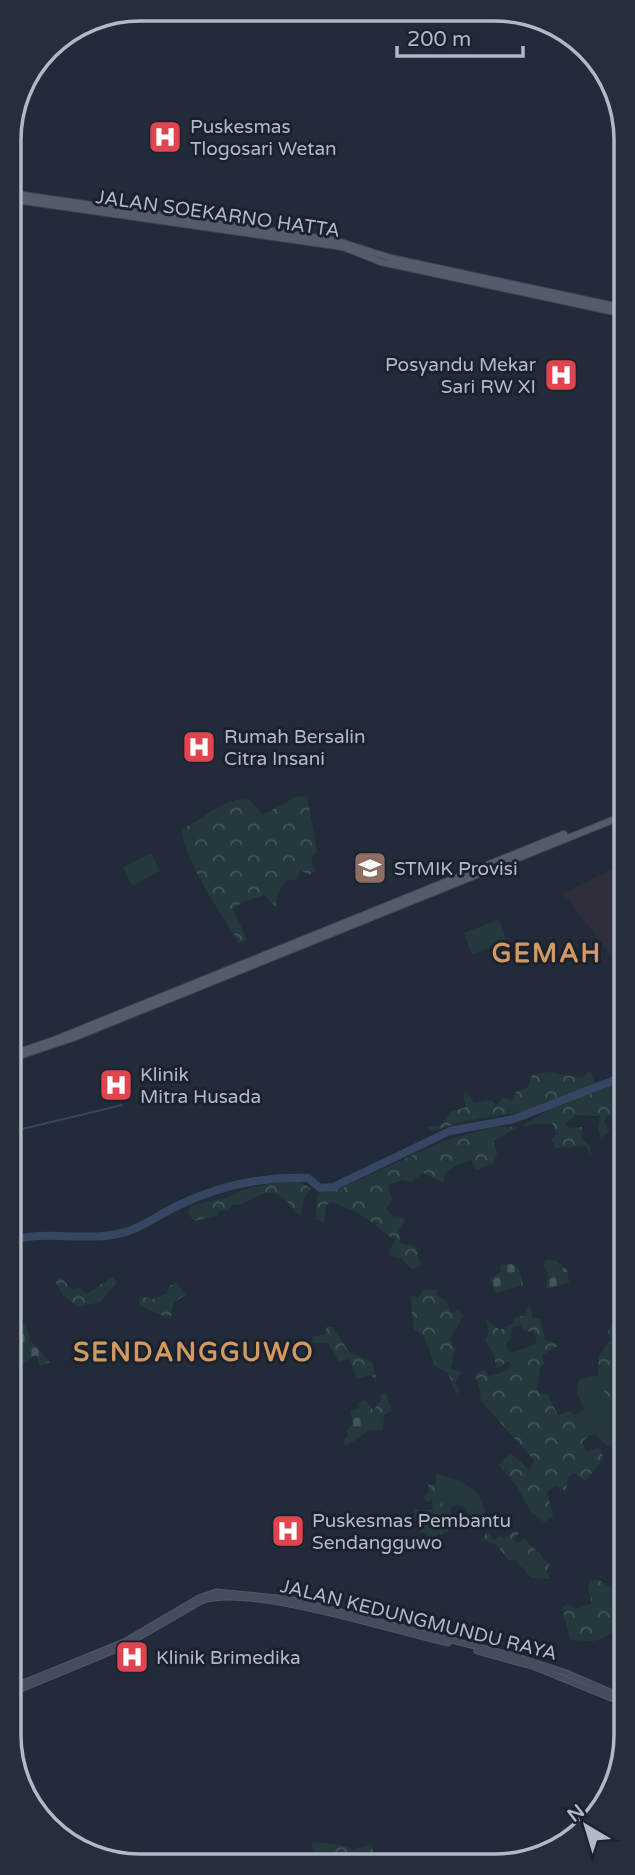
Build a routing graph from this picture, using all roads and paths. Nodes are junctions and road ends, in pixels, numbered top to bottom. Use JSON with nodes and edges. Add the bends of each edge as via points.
{"nodes":[{"id":1,"x":21,"y":195,"type":"edge"},
{"id":2,"x":21,"y":200,"type":"edge"},
{"id":3,"x":127,"y":213,"type":"junction"},
{"id":4,"x":606,"y":307,"type":"junction"},
{"id":5,"x":614,"y":307,"type":"edge"},
{"id":6,"x":614,"y":310,"type":"edge"},
{"id":7,"x":614,"y":817,"type":"edge"},
{"id":8,"x":21,"y":1053,"type":"edge"},
{"id":9,"x":21,"y":1687,"type":"edge"},
{"id":10,"x":614,"y":1696,"type":"edge"}],
"edges":[{"from":1,"to":3,"type":"main road"},
{"from":2,"to":3,"type":"main road","name":"JALAN SOEKARNO HATTA"},
{"from":3,"to":4,"type":"main road","via":[[334,240],[391,258]]},
{"from":4,"to":5,"type":"main road"},
{"from":4,"to":6,"type":"main road"},
{"from":7,"to":8,"type":"main road"},
{"from":9,"to":10,"type":"main road","name":"JALAN KEDUNGMUNDU RAYA","via":[[124,1642],[211,1593],[280,1598],[532,1661]]}]}
